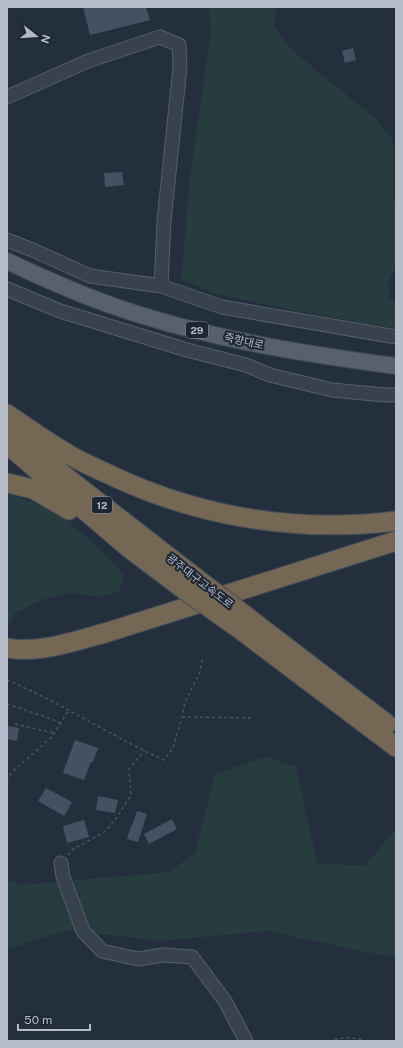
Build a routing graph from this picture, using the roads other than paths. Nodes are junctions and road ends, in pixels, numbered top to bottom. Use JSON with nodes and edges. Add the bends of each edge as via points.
{"nodes":[{"id":1,"x":7,"y":98,"type":"edge"},
{"id":2,"x":7,"y":240,"type":"edge"},
{"id":3,"x":7,"y":262,"type":"edge"},
{"id":4,"x":161,"y":286,"type":"junction"},
{"id":5,"x":7,"y":289,"type":"edge"},
{"id":6,"x":396,"y":337,"type":"edge"},
{"id":7,"x":396,"y":366,"type":"edge"},
{"id":8,"x":396,"y":395,"type":"edge"},
{"id":9,"x":7,"y":414,"type":"edge"},
{"id":10,"x":7,"y":427,"type":"edge"},
{"id":11,"x":7,"y":444,"type":"edge"},
{"id":12,"x":7,"y":483,"type":"edge"},
{"id":13,"x":396,"y":521,"type":"edge"},
{"id":14,"x":396,"y":541,"type":"edge"},
{"id":15,"x":129,"y":548,"type":"junction"},
{"id":16,"x":396,"y":551,"type":"edge"},
{"id":17,"x":193,"y":586,"type":"junction"},
{"id":18,"x":246,"y":625,"type":"junction"},
{"id":19,"x":7,"y":648,"type":"edge"},
{"id":20,"x":7,"y":657,"type":"edge"},
{"id":21,"x":396,"y":731,"type":"edge"},
{"id":22,"x":396,"y":747,"type":"edge"},
{"id":23,"x":61,"y":863,"type":"road end"},
{"id":24,"x":246,"y":1041,"type":"edge"}],
"edges":[{"from":1,"to":4,"type":"street","via":[[88,61],[160,38],[179,45],[180,67],[164,221]]},
{"from":2,"to":4,"type":"street","via":[[90,276]]},
{"from":3,"to":7,"type":"main road","name":"죽향대로","number":"29","via":[[57,285],[122,309],[187,328],[241,342]]},
{"from":4,"to":6,"type":"street","via":[[222,307]]},
{"from":5,"to":8,"type":"street","via":[[60,311],[187,350],[246,365],[270,375],[332,390]]},
{"from":9,"to":13,"type":"highway","via":[[81,461],[161,497],[200,508],[240,518],[287,524],[338,526]]},
{"from":10,"to":17,"type":"highway","name":"광주대구고속도로","number":"12"},
{"from":11,"to":15,"type":"highway","name":"광주대구고속도로","number":"12"},
{"from":12,"to":15,"type":"highway","via":[[33,489],[56,501]]},
{"from":14,"to":19,"type":"highway","via":[[105,633],[34,649]]},
{"from":15,"to":17,"type":"highway","name":"광주대구고속도로","number":"12"},
{"from":16,"to":20,"type":"highway","via":[[106,641],[36,657]]},
{"from":17,"to":18,"type":"highway","name":"광주대구고속도로","number":"12","bridge":true},
{"from":18,"to":21,"type":"highway","name":"광주대구고속도로","number":"12"},
{"from":18,"to":22,"type":"highway","name":"광주대구고속도로","number":"12"},
{"from":23,"to":24,"type":"street","via":[[63,877],[83,931],[102,951],[138,959],[163,955],[192,957],[225,1001]]}]}
